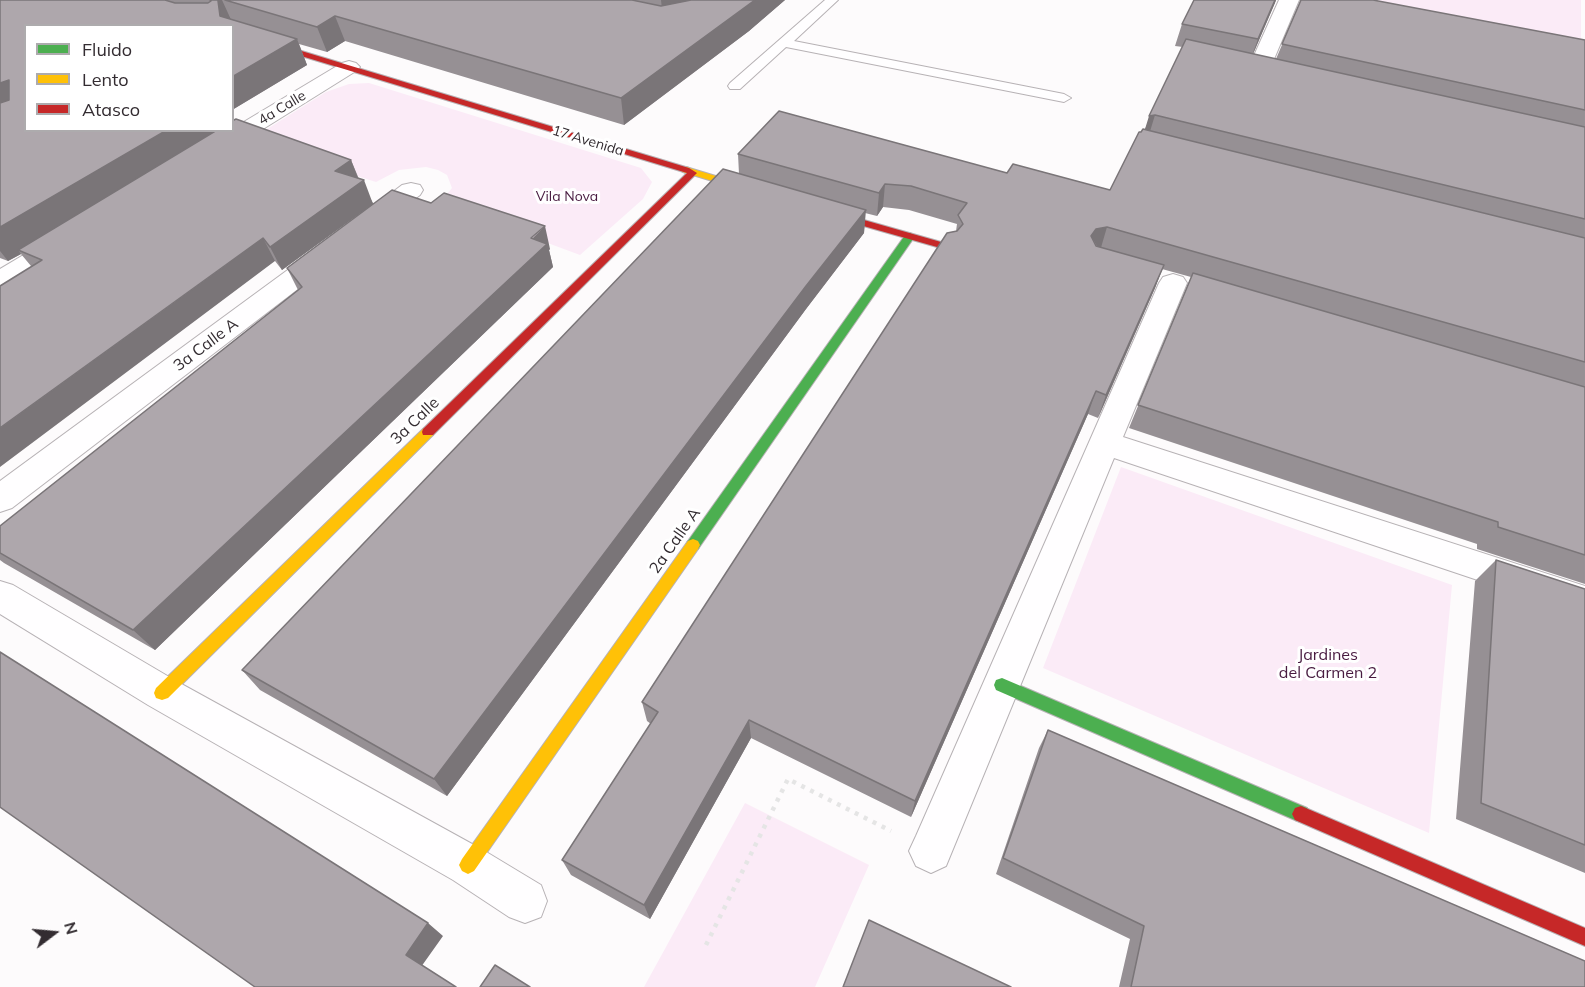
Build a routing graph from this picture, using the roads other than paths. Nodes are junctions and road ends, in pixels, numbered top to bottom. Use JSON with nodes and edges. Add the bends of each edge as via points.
{"nodes":[{"id":1,"x":832,"y":0,"type":"edge"},
{"id":2,"x":1297,"y":1,"type":"edge"},
{"id":3,"x":234,"y":33,"type":"edge"},
{"id":4,"x":785,"y":43,"type":"junction"},
{"id":5,"x":1234,"y":66,"type":"edge"},
{"id":6,"x":349,"y":67,"type":"junction"},
{"id":7,"x":1257,"y":71,"type":"junction"},
{"id":8,"x":1281,"y":76,"type":"edge"},
{"id":9,"x":735,"y":86,"type":"dead end"},
{"id":10,"x":1064,"y":98,"type":"dead end"},
{"id":11,"x":199,"y":159,"type":"edge"},
{"id":12,"x":692,"y":173,"type":"junction"},
{"id":13,"x":411,"y":190,"type":"dead end"},
{"id":14,"x":772,"y":196,"type":"edge"},
{"id":15,"x":806,"y":206,"type":"edge"},
{"id":16,"x":90,"y":226,"type":"edge"},
{"id":17,"x":910,"y":236,"type":"junction"},
{"id":18,"x":944,"y":246,"type":"edge"},
{"id":19,"x":0,"y":281,"type":"edge"},
{"id":20,"x":1174,"y":283,"type":"dead end"},
{"id":21,"x":1106,"y":442,"type":"junction"},
{"id":22,"x":0,"y":499,"type":"edge"},
{"id":23,"x":0,"y":596,"type":"edge"},
{"id":24,"x":1585,"y":601,"type":"edge"},
{"id":25,"x":1002,"y":685,"type":"junction"},
{"id":26,"x":162,"y":693,"type":"junction"},
{"id":27,"x":931,"y":851,"type":"road end"},
{"id":28,"x":468,"y":865,"type":"junction"},
{"id":29,"x":525,"y":901,"type":"dead end"},
{"id":30,"x":1585,"y":937,"type":"edge"}],
"edges":[{"from":1,"to":4,"type":"lane"},
{"from":2,"to":7,"type":"street"},
{"from":3,"to":6,"type":"street","name":"17 Avenida"},
{"from":4,"to":9,"type":"lane"},
{"from":4,"to":10,"type":"lane"},
{"from":5,"to":7,"type":"street"},
{"from":6,"to":11,"type":"street","name":"4a Calle"},
{"from":6,"to":12,"type":"street","name":"17 Avenida"},
{"from":7,"to":8,"type":"street"},
{"from":12,"to":14,"type":"street","name":"17 Avenida"},
{"from":12,"to":26,"type":"street","name":"3a Calle"},
{"from":13,"to":22,"type":"street","name":"3a Calle A"},
{"from":15,"to":17,"type":"street"},
{"from":16,"to":19,"type":"street"},
{"from":17,"to":18,"type":"street"},
{"from":17,"to":28,"type":"street","name":"2a Calle A"},
{"from":20,"to":21,"type":"street"},
{"from":21,"to":24,"type":"street"},
{"from":21,"to":25,"type":"street"},
{"from":23,"to":26,"type":"street"},
{"from":25,"to":27,"type":"street"},
{"from":25,"to":30,"type":"street"},
{"from":26,"to":28,"type":"street"},
{"from":28,"to":29,"type":"street"}]}
